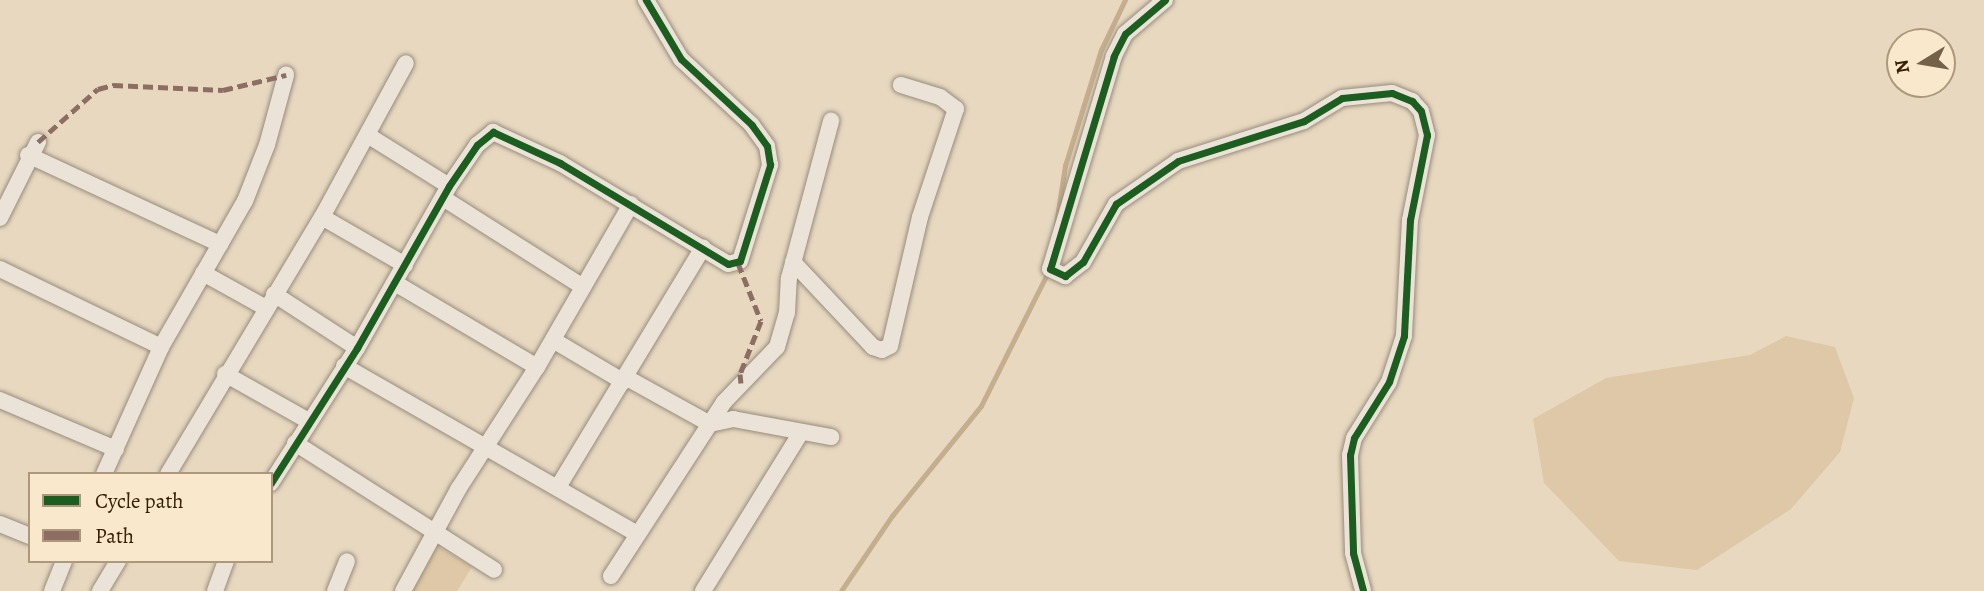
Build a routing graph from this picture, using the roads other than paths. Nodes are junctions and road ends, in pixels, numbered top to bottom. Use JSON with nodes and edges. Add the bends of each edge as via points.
{"nodes":[{"id":1,"x":646,"y":0,"type":"edge"},
{"id":2,"x":1165,"y":0,"type":"edge"},
{"id":3,"x":406,"y":63,"type":"dead end"},
{"id":4,"x":286,"y":75,"type":"dead end"},
{"id":5,"x":901,"y":85,"type":"dead end"},
{"id":6,"x":831,"y":121,"type":"dead end"},
{"id":7,"x":369,"y":136,"type":"junction"},
{"id":8,"x":446,"y":192,"type":"junction"},
{"id":9,"x":631,"y":204,"type":"junction"},
{"id":10,"x":322,"y":217,"type":"junction"},
{"id":11,"x":0,"y":218,"type":"edge"},
{"id":12,"x":220,"y":244,"type":"junction"},
{"id":13,"x":703,"y":248,"type":"junction"},
{"id":14,"x":793,"y":262,"type":"junction"},
{"id":15,"x":405,"y":265,"type":"junction"},
{"id":16,"x":0,"y":269,"type":"edge"},
{"id":17,"x":203,"y":273,"type":"junction"},
{"id":18,"x":395,"y":283,"type":"junction"},
{"id":19,"x":583,"y":287,"type":"junction"},
{"id":20,"x":274,"y":294,"type":"junction"},
{"id":21,"x":264,"y":307,"type":"junction"},
{"id":22,"x":553,"y":340,"type":"junction"},
{"id":23,"x":161,"y":347,"type":"junction"},
{"id":24,"x":357,"y":348,"type":"junction"},
{"id":25,"x":344,"y":366,"type":"junction"},
{"id":26,"x":537,"y":367,"type":"junction"},
{"id":27,"x":225,"y":374,"type":"junction"},
{"id":28,"x":626,"y":380,"type":"junction"},
{"id":29,"x":0,"y":400,"type":"edge"},
{"id":30,"x":307,"y":420,"type":"junction"},
{"id":31,"x":710,"y":424,"type":"junction"},
{"id":32,"x":800,"y":434,"type":"junction"},
{"id":33,"x":831,"y":437,"type":"dead end"},
{"id":34,"x":295,"y":443,"type":"junction"},
{"id":35,"x":485,"y":447,"type":"junction"},
{"id":36,"x":116,"y":449,"type":"junction"},
{"id":37,"x":105,"y":472,"type":"edge"},
{"id":38,"x":169,"y":472,"type":"edge"},
{"id":39,"x":273,"y":480,"type":"edge"},
{"id":40,"x":558,"y":487,"type":"junction"},
{"id":41,"x":0,"y":524,"type":"edge"},
{"id":42,"x":435,"y":532,"type":"junction"},
{"id":43,"x":637,"y":534,"type":"junction"},
{"id":44,"x":28,"y":535,"type":"edge"},
{"id":45,"x":347,"y":561,"type":"dead end"},
{"id":46,"x":63,"y":563,"type":"edge"},
{"id":47,"x":117,"y":563,"type":"edge"},
{"id":48,"x":225,"y":563,"type":"edge"},
{"id":49,"x":494,"y":570,"type":"dead end"},
{"id":50,"x":611,"y":576,"type":"dead end"},
{"id":51,"x":52,"y":591,"type":"edge"},
{"id":52,"x":100,"y":591,"type":"edge"},
{"id":53,"x":215,"y":591,"type":"edge"},
{"id":54,"x":335,"y":591,"type":"edge"},
{"id":55,"x":403,"y":591,"type":"edge"},
{"id":56,"x":703,"y":591,"type":"edge"},
{"id":57,"x":1363,"y":591,"type":"edge"}],
"edges":[{"from":1,"to":13,"type":"street","via":[[681,59],[752,125],[767,146],[769,165],[740,261],[728,264]]},
{"from":2,"to":57,"type":"street","via":[[1125,34],[1114,56],[1050,269],[1065,276],[1083,262],[1116,204],[1178,160],[1304,121],[1342,98],[1392,93],[1412,100],[1421,111],[1427,135],[1410,220],[1404,337],[1389,382],[1354,438],[1350,455],[1353,553]]},
{"from":3,"to":7,"type":"street"},
{"from":4,"to":12,"type":"street","via":[[267,145]]},
{"from":5,"to":14,"type":"street","via":[[940,97],[956,109],[920,217],[890,346],[882,350],[873,347]]},
{"from":6,"to":14,"type":"street"},
{"from":7,"to":8,"type":"street"},
{"from":7,"to":10,"type":"street"},
{"from":8,"to":9,"type":"street","via":[[477,145],[493,132],[528,146]]},
{"from":8,"to":15,"type":"street"},
{"from":8,"to":19,"type":"street"},
{"from":9,"to":13,"type":"street"},
{"from":9,"to":19,"type":"street"},
{"from":10,"to":15,"type":"street"},
{"from":10,"to":20,"type":"street"},
{"from":11,"to":12,"type":"street","via":[[33,148]]},
{"from":12,"to":17,"type":"street"},
{"from":13,"to":28,"type":"street"},
{"from":14,"to":31,"type":"street","via":[[777,347],[733,391]]},
{"from":15,"to":18,"type":"street"},
{"from":16,"to":23,"type":"street"},
{"from":17,"to":21,"type":"street"},
{"from":17,"to":23,"type":"street"},
{"from":18,"to":24,"type":"street"},
{"from":18,"to":26,"type":"street"},
{"from":19,"to":22,"type":"street"},
{"from":20,"to":21,"type":"street"},
{"from":20,"to":24,"type":"street"},
{"from":21,"to":27,"type":"street"},
{"from":22,"to":26,"type":"street"},
{"from":22,"to":28,"type":"street"},
{"from":23,"to":36,"type":"street"},
{"from":24,"to":25,"type":"street"},
{"from":25,"to":30,"type":"street"},
{"from":25,"to":35,"type":"street"},
{"from":26,"to":35,"type":"street"},
{"from":27,"to":30,"type":"street"},
{"from":27,"to":38,"type":"street"},
{"from":28,"to":31,"type":"street"},
{"from":28,"to":40,"type":"street"},
{"from":29,"to":36,"type":"street"},
{"from":30,"to":34,"type":"street"},
{"from":31,"to":32,"type":"street","via":[[733,419]]},
{"from":31,"to":43,"type":"street"},
{"from":32,"to":33,"type":"street"},
{"from":32,"to":56,"type":"street"},
{"from":34,"to":39,"type":"street"},
{"from":34,"to":42,"type":"street"},
{"from":35,"to":40,"type":"street"},
{"from":35,"to":42,"type":"street"},
{"from":36,"to":37,"type":"street"},
{"from":40,"to":43,"type":"street"},
{"from":41,"to":44,"type":"street"},
{"from":42,"to":49,"type":"street"},
{"from":42,"to":55,"type":"street"},
{"from":43,"to":50,"type":"street"},
{"from":45,"to":54,"type":"street"},
{"from":46,"to":51,"type":"street"},
{"from":47,"to":52,"type":"street"},
{"from":48,"to":53,"type":"street"}]}
